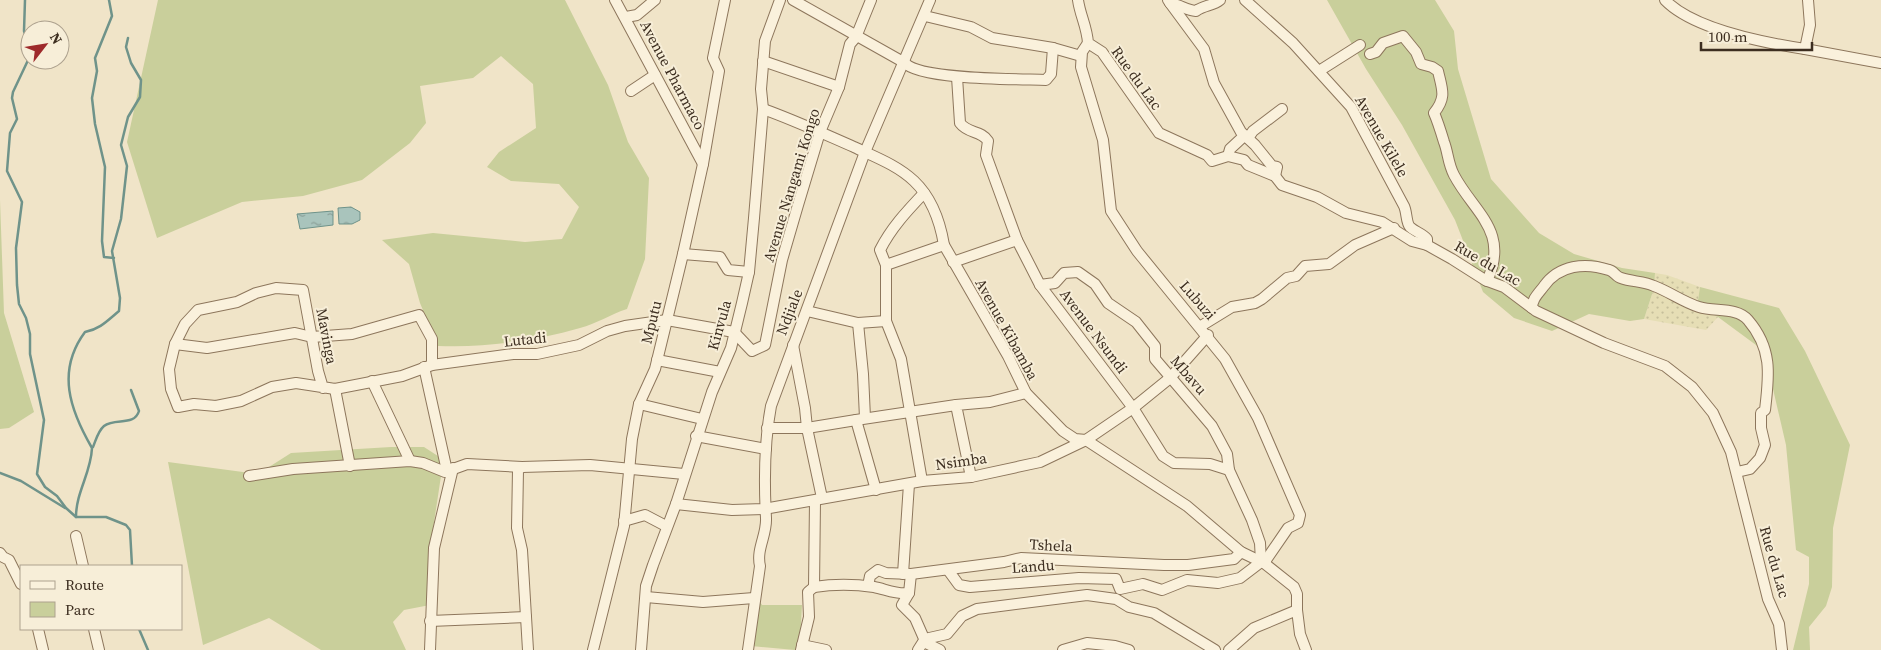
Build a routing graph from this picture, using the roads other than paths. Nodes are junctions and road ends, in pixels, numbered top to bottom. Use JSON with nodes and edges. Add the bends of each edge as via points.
{"nodes":[{"id":1,"x":615,"y":0,"type":"edge"},
{"id":2,"x":655,"y":0,"type":"edge"},
{"id":3,"x":726,"y":0,"type":"edge"},
{"id":4,"x":780,"y":0,"type":"edge"},
{"id":5,"x":793,"y":0,"type":"edge"},
{"id":6,"x":871,"y":0,"type":"edge"},
{"id":7,"x":930,"y":0,"type":"edge"},
{"id":8,"x":1078,"y":0,"type":"edge"},
{"id":9,"x":1220,"y":0,"type":"edge"},
{"id":10,"x":1245,"y":0,"type":"edge"},
{"id":11,"x":1665,"y":0,"type":"edge"},
{"id":12,"x":1808,"y":0,"type":"edge"},
{"id":13,"x":1169,"y":2,"type":"edge"},
{"id":14,"x":925,"y":16,"type":"junction"},
{"id":15,"x":626,"y":17,"type":"junction"},
{"id":16,"x":856,"y":37,"type":"junction"},
{"id":17,"x":1088,"y":43,"type":"junction"},
{"id":18,"x":1360,"y":45,"type":"dead end"},
{"id":19,"x":1053,"y":48,"type":"junction"},
{"id":20,"x":1805,"y":49,"type":"junction"},
{"id":21,"x":1370,"y":54,"type":"dead end"},
{"id":22,"x":1082,"y":56,"type":"junction"},
{"id":23,"x":763,"y":61,"type":"junction"},
{"id":24,"x":1881,"y":62,"type":"edge"},
{"id":25,"x":905,"y":63,"type":"junction"},
{"id":26,"x":1319,"y":71,"type":"junction"},
{"id":27,"x":655,"y":76,"type":"junction"},
{"id":28,"x":957,"y":77,"type":"junction"},
{"id":29,"x":839,"y":87,"type":"junction"},
{"id":30,"x":631,"y":91,"type":"dead end"},
{"id":31,"x":763,"y":109,"type":"junction"},
{"id":32,"x":1282,"y":109,"type":"dead end"},
{"id":33,"x":820,"y":132,"type":"junction"},
{"id":34,"x":1246,"y":137,"type":"junction"},
{"id":35,"x":865,"y":152,"type":"junction"},
{"id":36,"x":1228,"y":156,"type":"junction"},
{"id":37,"x":703,"y":164,"type":"junction"},
{"id":38,"x":1275,"y":176,"type":"junction"},
{"id":39,"x":924,"y":193,"type":"junction"},
{"id":40,"x":1394,"y":228,"type":"junction"},
{"id":41,"x":1018,"y":240,"type":"junction"},
{"id":42,"x":944,"y":245,"type":"junction"},
{"id":43,"x":1427,"y":246,"type":"junction"},
{"id":44,"x":683,"y":254,"type":"junction"},
{"id":45,"x":953,"y":262,"type":"junction"},
{"id":46,"x":886,"y":265,"type":"junction"},
{"id":47,"x":749,"y":272,"type":"junction"},
{"id":48,"x":1487,"y":281,"type":"junction"},
{"id":49,"x":1040,"y":285,"type":"junction"},
{"id":50,"x":1532,"y":308,"type":"junction"},
{"id":51,"x":807,"y":311,"type":"junction"},
{"id":52,"x":667,"y":320,"type":"junction"},
{"id":53,"x":886,"y":321,"type":"junction"},
{"id":54,"x":858,"y":323,"type":"junction"},
{"id":55,"x":1200,"y":326,"type":"junction"},
{"id":56,"x":734,"y":332,"type":"junction"},
{"id":57,"x":1208,"y":335,"type":"junction"},
{"id":58,"x":312,"y":337,"type":"junction"},
{"id":59,"x":175,"y":344,"type":"junction"},
{"id":60,"x":793,"y":344,"type":"junction"},
{"id":61,"x":657,"y":360,"type":"junction"},
{"id":62,"x":428,"y":366,"type":"junction"},
{"id":63,"x":720,"y":372,"type":"junction"},
{"id":64,"x":1170,"y":378,"type":"junction"},
{"id":65,"x":372,"y":382,"type":"junction"},
{"id":66,"x":320,"y":387,"type":"junction"},
{"id":67,"x":335,"y":389,"type":"junction"},
{"id":68,"x":1026,"y":393,"type":"junction"},
{"id":69,"x":639,"y":404,"type":"junction"},
{"id":70,"x":956,"y":405,"type":"junction"},
{"id":71,"x":1132,"y":408,"type":"junction"},
{"id":72,"x":911,"y":410,"type":"junction"},
{"id":73,"x":702,"y":419,"type":"junction"},
{"id":74,"x":860,"y":419,"type":"junction"},
{"id":75,"x":766,"y":428,"type":"junction"},
{"id":76,"x":807,"y":428,"type":"junction"},
{"id":77,"x":696,"y":436,"type":"junction"},
{"id":78,"x":1086,"y":440,"type":"junction"},
{"id":79,"x":766,"y":449,"type":"junction"},
{"id":80,"x":410,"y":461,"type":"junction"},
{"id":81,"x":350,"y":466,"type":"junction"},
{"id":82,"x":522,"y":467,"type":"junction"},
{"id":83,"x":450,"y":470,"type":"junction"},
{"id":84,"x":630,"y":470,"type":"junction"},
{"id":85,"x":1230,"y":470,"type":"junction"},
{"id":86,"x":1737,"y":472,"type":"junction"},
{"id":87,"x":684,"y":474,"type":"junction"},
{"id":88,"x":250,"y":476,"type":"dead end"},
{"id":89,"x":971,"y":477,"type":"junction"},
{"id":90,"x":922,"y":481,"type":"junction"},
{"id":91,"x":909,"y":484,"type":"junction"},
{"id":92,"x":876,"y":490,"type":"junction"},
{"id":93,"x":818,"y":499,"type":"junction"},
{"id":94,"x":676,"y":504,"type":"junction"},
{"id":95,"x":764,"y":509,"type":"junction"},
{"id":96,"x":624,"y":521,"type":"junction"},
{"id":97,"x":666,"y":526,"type":"junction"},
{"id":98,"x":76,"y":536,"type":"dead end"},
{"id":99,"x":1241,"y":552,"type":"junction"},
{"id":100,"x":0,"y":553,"type":"edge"},
{"id":101,"x":1262,"y":562,"type":"junction"},
{"id":102,"x":83,"y":565,"type":"edge"},
{"id":103,"x":948,"y":570,"type":"junction"},
{"id":104,"x":907,"y":574,"type":"junction"},
{"id":105,"x":20,"y":582,"type":"edge"},
{"id":106,"x":868,"y":586,"type":"junction"},
{"id":107,"x":814,"y":588,"type":"junction"},
{"id":108,"x":908,"y":593,"type":"junction"},
{"id":109,"x":646,"y":597,"type":"junction"},
{"id":110,"x":754,"y":598,"type":"junction"},
{"id":111,"x":1296,"y":610,"type":"junction"},
{"id":112,"x":526,"y":617,"type":"junction"},
{"id":113,"x":430,"y":621,"type":"junction"},
{"id":114,"x":38,"y":630,"type":"edge"},
{"id":115,"x":94,"y":630,"type":"edge"},
{"id":116,"x":925,"y":640,"type":"junction"},
{"id":117,"x":802,"y":648,"type":"edge"},
{"id":118,"x":1114,"y":648,"type":"edge"},
{"id":119,"x":44,"y":650,"type":"edge"},
{"id":120,"x":99,"y":650,"type":"edge"},
{"id":121,"x":430,"y":650,"type":"edge"},
{"id":122,"x":528,"y":650,"type":"edge"},
{"id":123,"x":593,"y":650,"type":"edge"},
{"id":124,"x":641,"y":650,"type":"edge"},
{"id":125,"x":748,"y":650,"type":"edge"},
{"id":126,"x":826,"y":650,"type":"edge"},
{"id":127,"x":918,"y":650,"type":"edge"},
{"id":128,"x":940,"y":650,"type":"edge"},
{"id":129,"x":1063,"y":650,"type":"edge"},
{"id":130,"x":1129,"y":650,"type":"edge"},
{"id":131,"x":1215,"y":650,"type":"edge"},
{"id":132,"x":1229,"y":650,"type":"edge"},
{"id":133,"x":1306,"y":650,"type":"edge"},
{"id":134,"x":1782,"y":650,"type":"edge"}],
"edges":[{"from":1,"to":15,"type":"street","name":"Avenue Pharmaco"},
{"from":2,"to":15,"type":"street","via":[[637,15]]},
{"from":3,"to":37,"type":"street","name":"Mputu","via":[[713,58],[719,71]]},
{"from":4,"to":23,"type":"street","name":"Kinvula","via":[[765,41]]},
{"from":5,"to":16,"type":"street"},
{"from":6,"to":16,"type":"street","name":"Avenue Nangami Kongo"},
{"from":7,"to":14,"type":"street","name":"Ndjiale"},
{"from":8,"to":17,"type":"street","name":"Rue du Lac","via":[[1087,26]]},
{"from":9,"to":13,"type":"street","via":[[1196,11]]},
{"from":10,"to":26,"type":"street","name":"Avenue Kilele"},
{"from":11,"to":20,"type":"street","via":[[1676,12],[1730,33]]},
{"from":12,"to":20,"type":"street","via":[[1810,25]]},
{"from":13,"to":34,"type":"street","via":[[1204,49],[1214,83]]},
{"from":14,"to":19,"type":"street","via":[[971,28],[992,38]]},
{"from":14,"to":25,"type":"street","name":"Ndjiale"},
{"from":15,"to":27,"type":"street","name":"Avenue Pharmaco"},
{"from":16,"to":25,"type":"street"},
{"from":16,"to":29,"type":"street","name":"Avenue Nangami Kongo","via":[[850,44]]},
{"from":17,"to":22,"type":"street"},
{"from":17,"to":36,"type":"street","name":"Rue du Lac","via":[[1102,52],[1159,133],[1212,161]]},
{"from":18,"to":26,"type":"street"},
{"from":19,"to":22,"type":"street"},
{"from":19,"to":28,"type":"street","via":[[1051,74],[1046,80]]},
{"from":20,"to":24,"type":"street"},
{"from":21,"to":48,"type":"street","via":[[1383,43],[1403,36],[1421,64],[1438,71],[1443,100],[1434,112],[1450,164],[1493,235],[1494,263]]},
{"from":22,"to":55,"type":"street","name":"Lubuzi","via":[[1081,68],[1103,144],[1111,213],[1142,258]]},
{"from":23,"to":29,"type":"street"},
{"from":23,"to":31,"type":"street","name":"Kinvula"},
{"from":25,"to":28,"type":"street","via":[[911,68]]},
{"from":25,"to":35,"type":"street","name":"Ndjiale"},
{"from":26,"to":43,"type":"street","name":"Avenue Kilele","via":[[1351,107],[1401,200],[1408,215],[1408,224],[1427,239]]},
{"from":27,"to":30,"type":"street"},
{"from":27,"to":37,"type":"street","name":"Avenue Pharmaco"},
{"from":28,"to":41,"type":"street","name":"Avenue Nsundi","via":[[960,123],[988,141],[986,155]]},
{"from":29,"to":33,"type":"street","name":"Avenue Nangami Kongo"},
{"from":31,"to":33,"type":"street","name":"Avenue Kibamba"},
{"from":31,"to":47,"type":"street","name":"Kinvula"},
{"from":32,"to":34,"type":"street"},
{"from":33,"to":35,"type":"street","name":"Avenue Kibamba"},
{"from":33,"to":56,"type":"street","name":"Avenue Nangami Kongo","via":[[782,260],[766,343],[752,350]]},
{"from":34,"to":36,"type":"street","via":[[1230,149]]},
{"from":34,"to":38,"type":"street","via":[[1272,166],[1277,167]]},
{"from":35,"to":39,"type":"street","name":"Avenue Kibamba","via":[[904,172]]},
{"from":35,"to":51,"type":"street","name":"Ndjiale"},
{"from":36,"to":38,"type":"street","name":"Rue du Lac","via":[[1244,160],[1248,165]]},
{"from":37,"to":44,"type":"street","name":"Mputu"},
{"from":38,"to":40,"type":"street","name":"Rue du Lac","via":[[1282,185],[1317,197],[1346,213],[1372,218]]},
{"from":39,"to":42,"type":"street","name":"Avenue Kibamba","via":[[941,226]]},
{"from":39,"to":46,"type":"street","via":[[885,239],[880,250]]},
{"from":40,"to":43,"type":"street","name":"Rue du Lac","via":[[1412,241]]},
{"from":40,"to":55,"type":"street","via":[[1355,245],[1329,264],[1305,266],[1296,276],[1288,278],[1255,303],[1232,307]]},
{"from":41,"to":45,"type":"street"},
{"from":41,"to":49,"type":"street","name":"Avenue Nsundi"},
{"from":42,"to":45,"type":"street","name":"Avenue Kibamba"},
{"from":42,"to":46,"type":"street"},
{"from":43,"to":48,"type":"street","name":"Rue du Lac"},
{"from":44,"to":47,"type":"street","via":[[720,257],[728,270]]},
{"from":44,"to":52,"type":"street","name":"Mputu"},
{"from":45,"to":68,"type":"street","name":"Avenue Kibamba"},
{"from":46,"to":53,"type":"street"},
{"from":47,"to":56,"type":"street","name":"Kinvula"},
{"from":48,"to":50,"type":"street","name":"Rue du Lac","via":[[1508,289]]},
{"from":49,"to":64,"type":"street","name":"Mbavu","via":[[1055,283],[1064,273],[1082,274],[1095,284],[1104,299],[1136,322],[1155,346],[1155,359]]},
{"from":49,"to":71,"type":"street","name":"Avenue Nsundi"},
{"from":50,"to":86,"type":"street","name":"Rue du Lac","via":[[1604,343],[1665,366],[1674,373],[1700,395],[1713,414]]},
{"from":50,"to":86,"type":"street","via":[[1532,300],[1554,274],[1568,267],[1600,268],[1612,271],[1620,278],[1654,285],[1697,307],[1733,312],[1747,319],[1767,354],[1765,410],[1760,419],[1765,445],[1760,458],[1750,469]]},
{"from":51,"to":54,"type":"street"},
{"from":51,"to":60,"type":"street","name":"Ndjiale"},
{"from":52,"to":56,"type":"street","name":"Lutadi"},
{"from":52,"to":61,"type":"street","name":"Mputu"},
{"from":52,"to":62,"type":"street","name":"Lutadi","via":[[620,327],[579,345],[544,353]]},
{"from":53,"to":54,"type":"street"},
{"from":53,"to":72,"type":"street","via":[[901,359]]},
{"from":54,"to":74,"type":"street","via":[[863,374]]},
{"from":55,"to":57,"type":"street","name":"Lubuzi"},
{"from":56,"to":63,"type":"street","name":"Kinvula"},
{"from":57,"to":64,"type":"street","name":"Nsimba"},
{"from":57,"to":101,"type":"street","name":"Lubuzi","via":[[1258,418],[1300,515],[1298,523],[1288,528]]},
{"from":58,"to":59,"type":"street","via":[[295,333],[207,348]]},
{"from":58,"to":59,"type":"street","name":"Mavinga","via":[[303,290],[276,288],[237,302],[198,310],[185,324]]},
{"from":58,"to":62,"type":"street","via":[[352,334],[420,315],[432,339]]},
{"from":58,"to":66,"type":"street","name":"Mavinga"},
{"from":59,"to":66,"type":"street","name":"Lutadi","via":[[169,369],[170,389],[176,405],[216,406],[241,401],[272,387],[296,383]]},
{"from":60,"to":75,"type":"street","name":"Ndjiale"},
{"from":60,"to":76,"type":"street"},
{"from":61,"to":63,"type":"street"},
{"from":61,"to":69,"type":"street","name":"Mputu"},
{"from":62,"to":65,"type":"street","name":"Lutadi"},
{"from":62,"to":83,"type":"street"},
{"from":63,"to":73,"type":"street","name":"Kinvula"},
{"from":64,"to":71,"type":"street","name":"Nsimba"},
{"from":64,"to":85,"type":"street","name":"Mbavu","via":[[1212,426],[1227,454]]},
{"from":65,"to":67,"type":"street","name":"Lutadi"},
{"from":65,"to":80,"type":"street"},
{"from":66,"to":67,"type":"street","name":"Lutadi"},
{"from":67,"to":81,"type":"street"},
{"from":68,"to":70,"type":"street","via":[[990,402]]},
{"from":68,"to":78,"type":"street","name":"Avenue Kibamba","via":[[1063,431],[1075,439]]},
{"from":69,"to":73,"type":"street"},
{"from":69,"to":84,"type":"street","name":"Mputu"},
{"from":70,"to":72,"type":"street"},
{"from":70,"to":89,"type":"street"},
{"from":71,"to":78,"type":"street","name":"Nsimba"},
{"from":71,"to":85,"type":"street","name":"Avenue Nsundi","via":[[1168,461],[1210,464]]},
{"from":72,"to":74,"type":"street"},
{"from":72,"to":90,"type":"street","via":[[914,446]]},
{"from":73,"to":77,"type":"street","name":"Kinvula"},
{"from":74,"to":76,"type":"street"},
{"from":74,"to":92,"type":"street"},
{"from":75,"to":76,"type":"street"},
{"from":75,"to":79,"type":"street","name":"Ndjiale"},
{"from":76,"to":93,"type":"street"},
{"from":77,"to":79,"type":"street"},
{"from":77,"to":87,"type":"street","name":"Kinvula"},
{"from":78,"to":89,"type":"street","name":"Nsimba","via":[[1040,462]]},
{"from":78,"to":99,"type":"street","name":"Avenue Kibamba","via":[[1187,506]]},
{"from":79,"to":95,"type":"street","name":"Ndjiale"},
{"from":80,"to":81,"type":"street"},
{"from":80,"to":83,"type":"street"},
{"from":81,"to":88,"type":"street","via":[[293,469]]},
{"from":82,"to":83,"type":"street","via":[[467,464]]},
{"from":82,"to":84,"type":"street","via":[[590,466]]},
{"from":82,"to":112,"type":"street","via":[[518,470],[517,528],[522,550]]},
{"from":83,"to":113,"type":"street","via":[[434,548]]},
{"from":84,"to":87,"type":"street"},
{"from":84,"to":96,"type":"street","name":"Mputu"},
{"from":85,"to":101,"type":"street","name":"Mbavu","via":[[1255,528]]},
{"from":86,"to":134,"type":"street","name":"Rue du Lac","via":[[1768,599],[1779,624]]},
{"from":87,"to":94,"type":"street","name":"Kinvula"},
{"from":89,"to":90,"type":"street","name":"Nsimba"},
{"from":90,"to":91,"type":"street","name":"Nsimba"},
{"from":91,"to":92,"type":"street","name":"Nsimba"},
{"from":91,"to":104,"type":"street"},
{"from":92,"to":93,"type":"street","name":"Nsimba"},
{"from":93,"to":95,"type":"street","name":"Nsimba"},
{"from":93,"to":107,"type":"street"},
{"from":94,"to":95,"type":"street","name":"Nsimba","via":[[732,510]]},
{"from":94,"to":97,"type":"street","name":"Kinvula"},
{"from":95,"to":110,"type":"street","name":"Ndjiale","via":[[766,522]]},
{"from":96,"to":97,"type":"street","via":[[645,515]]},
{"from":96,"to":123,"type":"street","name":"Mputu"},
{"from":97,"to":109,"type":"street","name":"Kinvula","via":[[648,579]]},
{"from":98,"to":102,"type":"street"},
{"from":99,"to":101,"type":"street","name":"Avenue Kibamba"},
{"from":99,"to":103,"type":"street","name":"Tshela","via":[[1234,559],[1188,565],[1021,558]]},
{"from":100,"to":105,"type":"street","via":[[10,560]]},
{"from":101,"to":103,"type":"street","name":"Landu","via":[[1240,578],[1218,583],[1187,580],[1162,590],[1143,584],[1120,589],[1116,579],[1079,578],[970,587],[959,585]]},
{"from":101,"to":111,"type":"street","name":"Avenue Kibamba","via":[[1294,587]]},
{"from":103,"to":104,"type":"street","name":"Tshela"},
{"from":104,"to":106,"type":"street","name":"Tshela","via":[[874,571]]},
{"from":104,"to":108,"type":"street"},
{"from":106,"to":107,"type":"street","via":[[847,584]]},
{"from":106,"to":108,"type":"street"},
{"from":107,"to":117,"type":"street","via":[[808,592],[809,617]]},
{"from":108,"to":116,"type":"street","via":[[902,605],[915,618]]},
{"from":109,"to":110,"type":"street","via":[[703,602]]},
{"from":109,"to":124,"type":"street","name":"Kinvula"},
{"from":110,"to":125,"type":"street","name":"Ndjiale"},
{"from":111,"to":132,"type":"street","via":[[1254,629]]},
{"from":111,"to":133,"type":"street","name":"Avenue Kibamba"},
{"from":112,"to":113,"type":"street"},
{"from":112,"to":122,"type":"street"},
{"from":113,"to":121,"type":"street"},
{"from":114,"to":119,"type":"street"},
{"from":115,"to":120,"type":"street"},
{"from":116,"to":127,"type":"street"},
{"from":116,"to":128,"type":"street"},
{"from":116,"to":131,"type":"street","via":[[945,636],[962,616],[977,609],[1086,596],[1116,599],[1129,608],[1154,613]]},
{"from":117,"to":126,"type":"street"},
{"from":118,"to":129,"type":"street","via":[[1086,643]]},
{"from":118,"to":130,"type":"street"}]}
